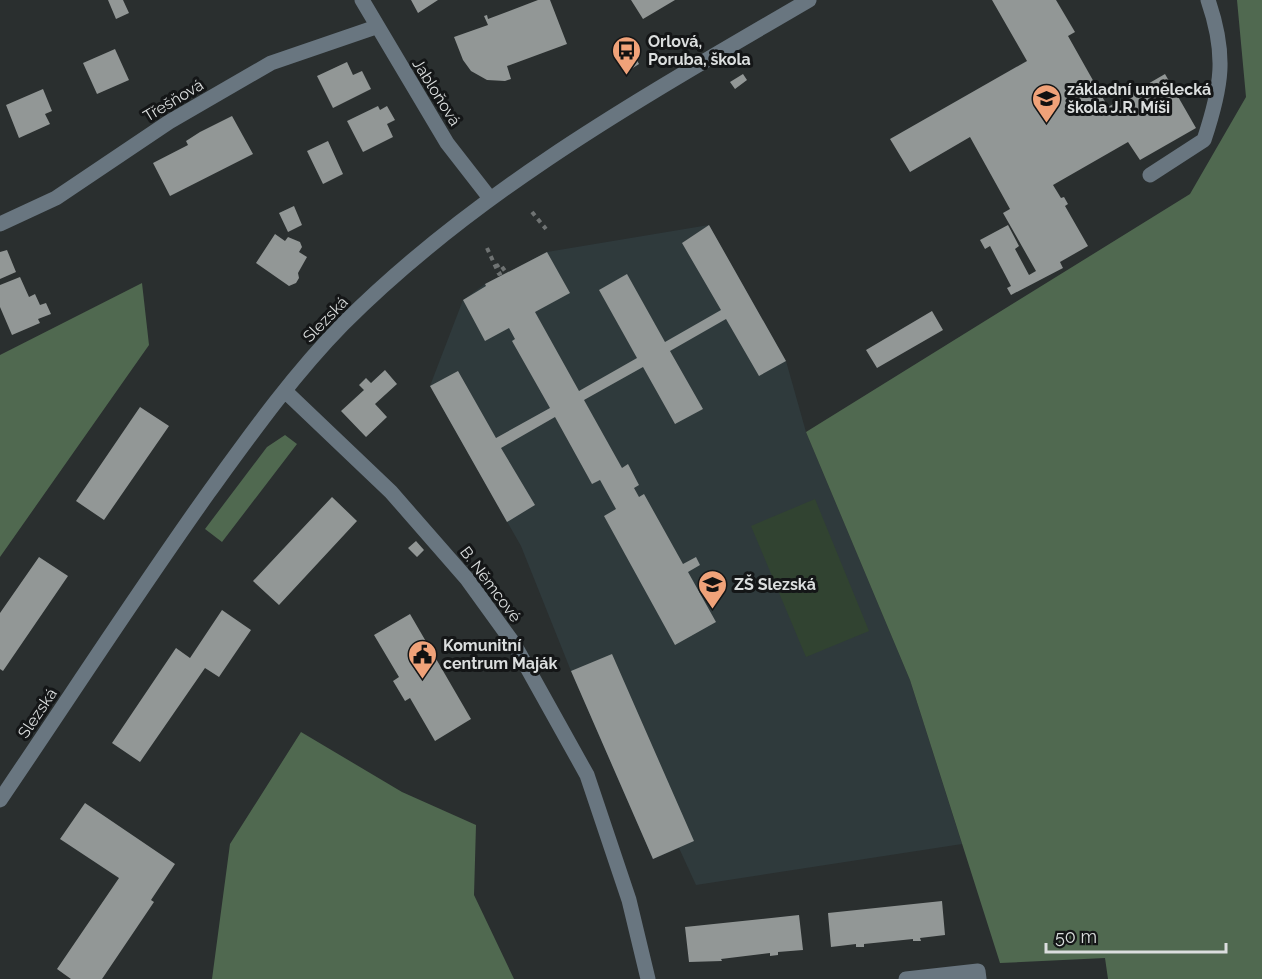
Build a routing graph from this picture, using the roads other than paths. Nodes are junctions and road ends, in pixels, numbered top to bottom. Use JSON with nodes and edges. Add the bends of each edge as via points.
{"nodes":[{"id":1,"x":362,"y":0,"type":"edge"},
{"id":2,"x":809,"y":0,"type":"edge"},
{"id":3,"x":1208,"y":0,"type":"edge"},
{"id":4,"x":376,"y":27,"type":"junction"},
{"id":5,"x":1150,"y":175,"type":"dead end"},
{"id":6,"x":489,"y":197,"type":"junction"},
{"id":7,"x":0,"y":224,"type":"edge"},
{"id":8,"x":285,"y":391,"type":"junction"},
{"id":9,"x":0,"y":800,"type":"edge"},
{"id":10,"x":648,"y":979,"type":"edge"},
{"id":11,"x":906,"y":979,"type":"edge"},
{"id":12,"x":980,"y":979,"type":"edge"}],
"edges":[{"from":1,"to":4,"type":"street","name":"Jabloňová"},
{"from":2,"to":6,"type":"street","name":"Slezská","via":[[643,97]]},
{"from":3,"to":5,"type":"street","via":[[1217,27],[1222,71],[1204,140]]},
{"from":4,"to":6,"type":"street","name":"Jabloňová","via":[[447,143]]},
{"from":4,"to":7,"type":"street","name":"Třešňová","via":[[271,63],[169,122],[56,198]]},
{"from":6,"to":8,"type":"street","name":"Slezská","via":[[369,299]]},
{"from":8,"to":9,"type":"street","name":"Slezská","via":[[168,549]]},
{"from":8,"to":10,"type":"street","name":"B. Němcové","via":[[391,492],[467,579],[514,644],[587,775],[629,900]]},
{"from":11,"to":12,"type":"street","via":[[978,971]]}]}
